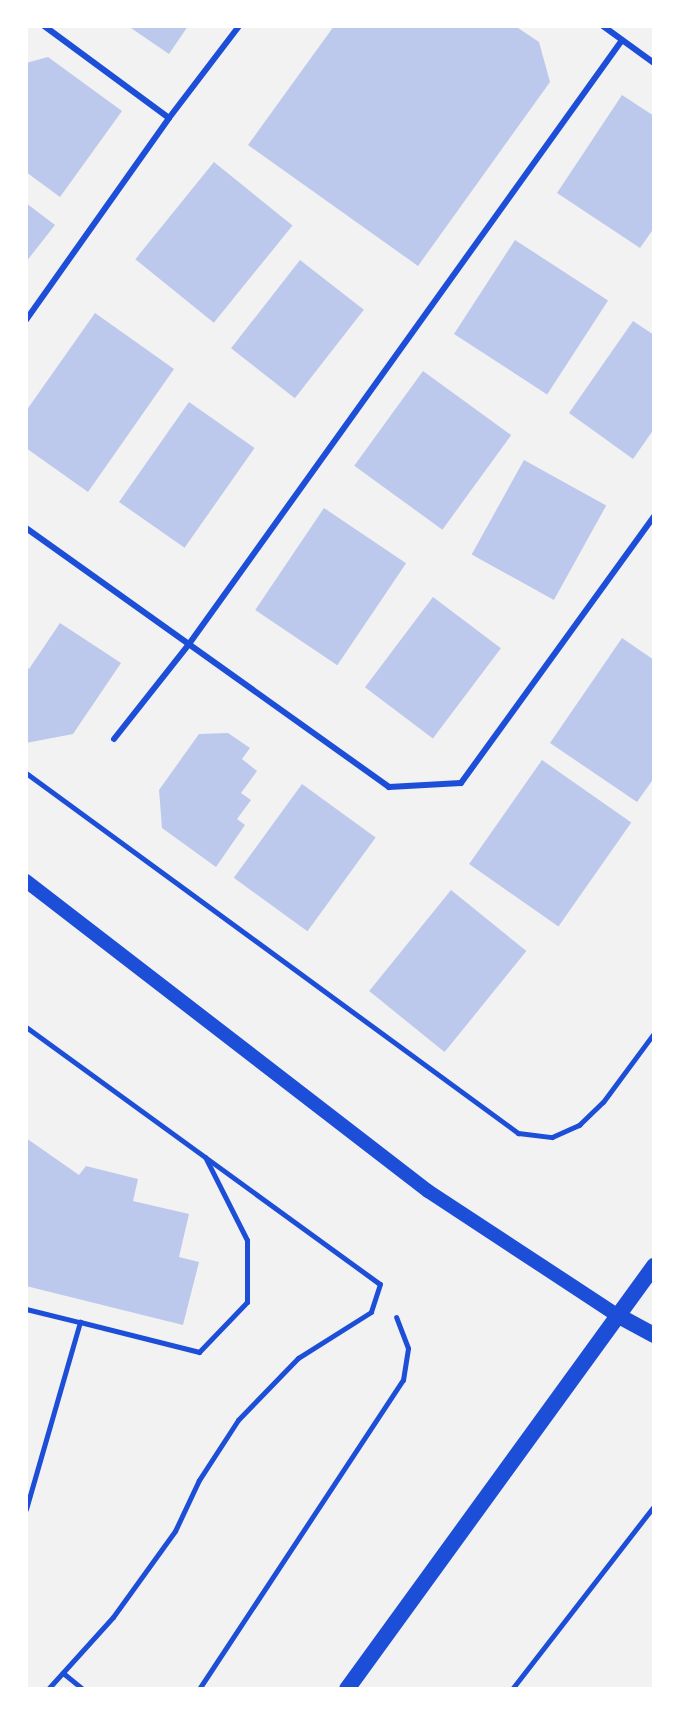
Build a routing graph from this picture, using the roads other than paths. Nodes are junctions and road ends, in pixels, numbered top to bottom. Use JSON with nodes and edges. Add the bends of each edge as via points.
{"nodes":[{"id":1,"x":44,"y":26,"type":"edge"},
{"id":2,"x":239,"y":26,"type":"edge"},
{"id":3,"x":603,"y":26,"type":"edge"},
{"id":4,"x":622,"y":40,"type":"junction"},
{"id":5,"x":654,"y":63,"type":"edge"},
{"id":6,"x":169,"y":118,"type":"junction"},
{"id":7,"x":26,"y":320,"type":"edge"},
{"id":8,"x":654,"y":516,"type":"edge"},
{"id":9,"x":26,"y":528,"type":"edge"},
{"id":10,"x":189,"y":644,"type":"junction"},
{"id":11,"x":114,"y":739,"type":"dead end"},
{"id":12,"x":26,"y":881,"type":"edge"},
{"id":13,"x":654,"y":1266,"type":"edge"},
{"id":14,"x":617,"y":1315,"type":"junction"},
{"id":15,"x":654,"y":1335,"type":"edge"},
{"id":16,"x":347,"y":1689,"type":"edge"}],
"edges":[{"from":1,"to":6,"type":"lane"},
{"from":2,"to":6,"type":"lane"},
{"from":3,"to":4,"type":"lane"},
{"from":4,"to":5,"type":"lane"},
{"from":4,"to":10,"type":"lane"},
{"from":6,"to":7,"type":"lane"},
{"from":8,"to":10,"type":"lane","via":[[461,783],[389,787]]},
{"from":9,"to":10,"type":"lane"},
{"from":10,"to":11,"type":"lane"},
{"from":12,"to":14,"type":"street","via":[[428,1191]]},
{"from":13,"to":14,"type":"main road"},
{"from":14,"to":15,"type":"main road"},
{"from":14,"to":16,"type":"main road"}]}
